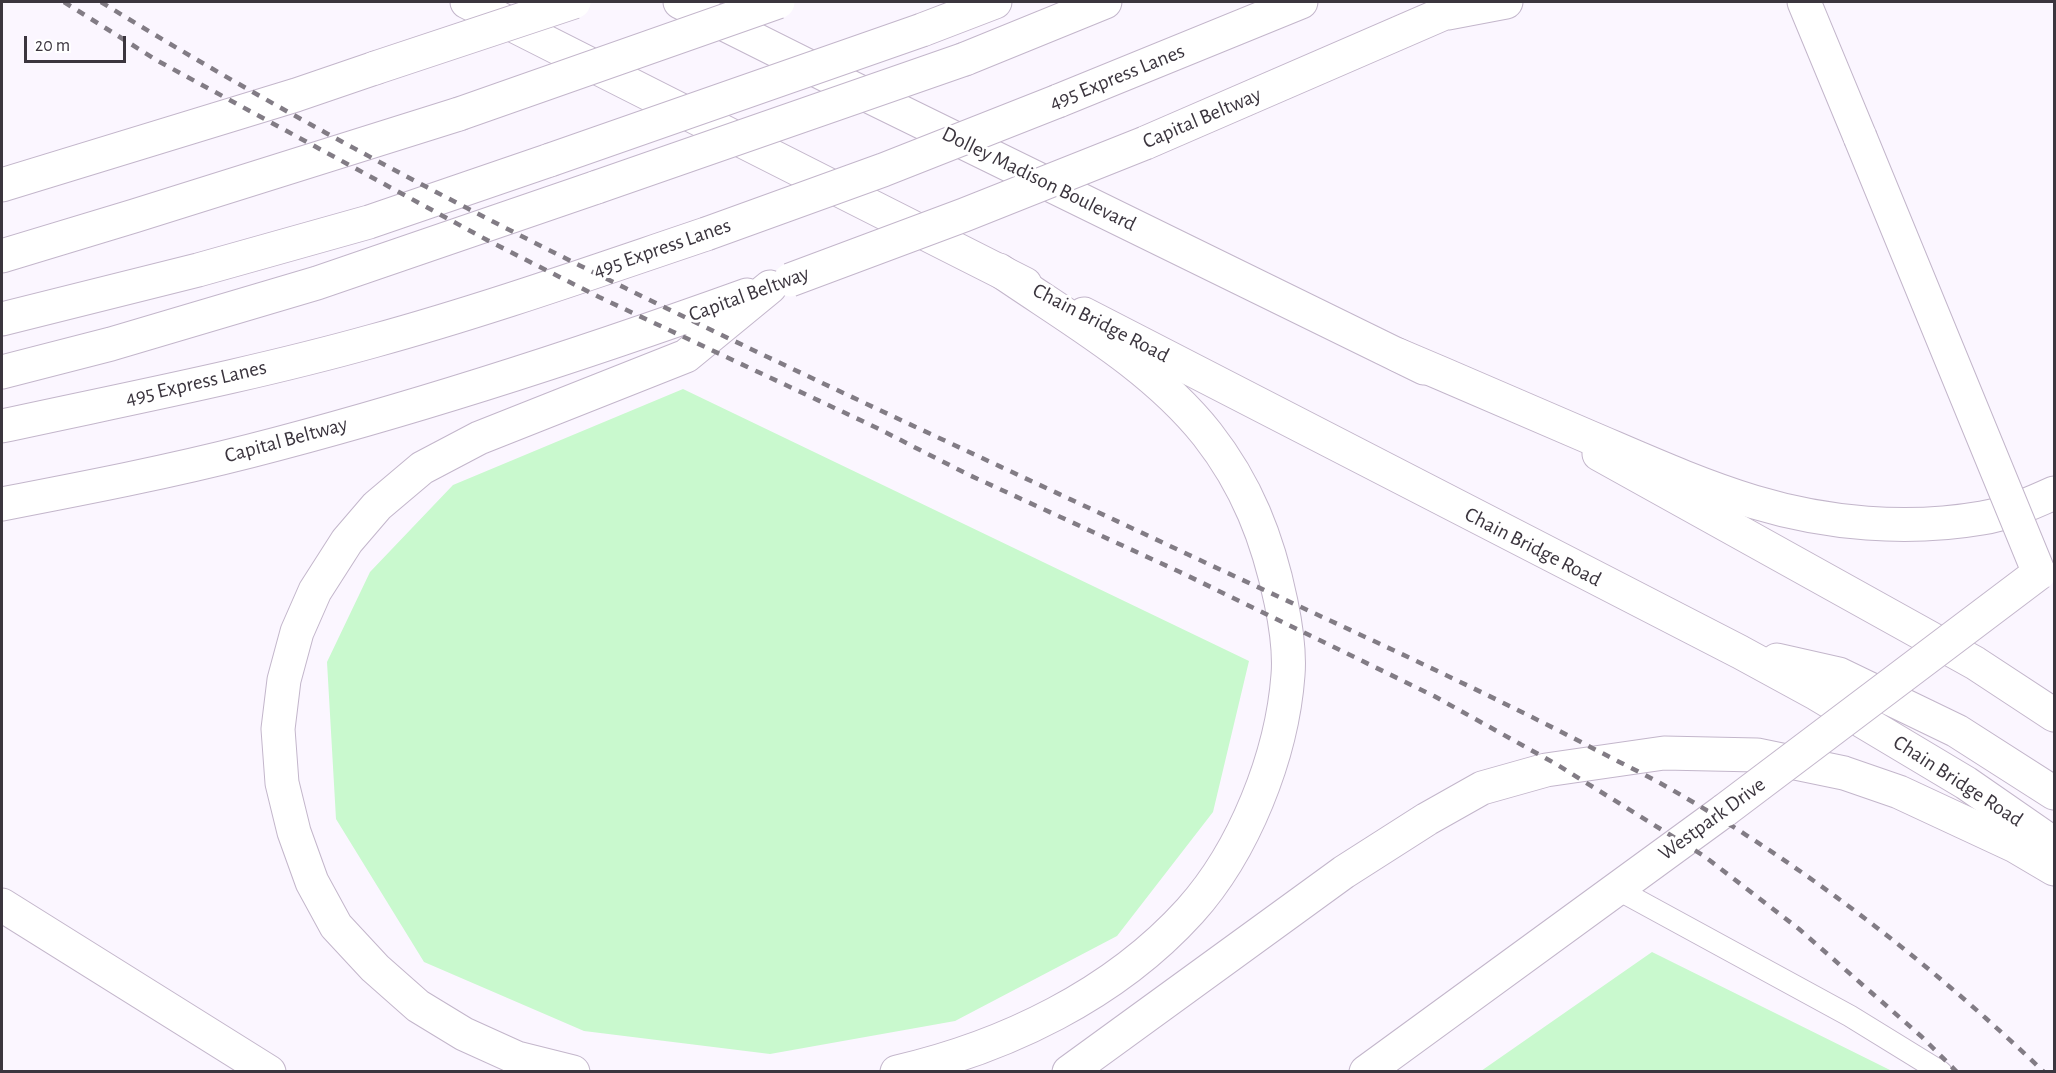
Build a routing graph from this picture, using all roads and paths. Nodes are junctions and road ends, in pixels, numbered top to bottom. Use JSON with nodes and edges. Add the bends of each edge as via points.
{"nodes":[{"id":1,"x":467,"y":2,"type":"edge"},
{"id":2,"x":574,"y":2,"type":"edge"},
{"id":3,"x":680,"y":2,"type":"edge"},
{"id":4,"x":778,"y":2,"type":"edge"},
{"id":5,"x":994,"y":2,"type":"edge"},
{"id":6,"x":1105,"y":2,"type":"edge"},
{"id":7,"x":1301,"y":2,"type":"edge"},
{"id":8,"x":1506,"y":2,"type":"edge"},
{"id":9,"x":1804,"y":2,"type":"edge"},
{"id":10,"x":1456,"y":8,"type":"edge"},
{"id":11,"x":2,"y":185,"type":"edge"},
{"id":12,"x":2,"y":256,"type":"edge"},
{"id":13,"x":999,"y":270,"type":"junction"},
{"id":14,"x":780,"y":283,"type":"junction"},
{"id":15,"x":2,"y":319,"type":"edge"},
{"id":16,"x":1398,"y":355,"type":"junction"},
{"id":17,"x":2,"y":372,"type":"edge"},
{"id":18,"x":2,"y":426,"type":"edge"},
{"id":19,"x":2055,"y":493,"type":"edge"},
{"id":20,"x":2,"y":504,"type":"edge"},
{"id":21,"x":2047,"y":568,"type":"edge"},
{"id":22,"x":1740,"y":652,"type":"junction"},
{"id":23,"x":2055,"y":715,"type":"edge"},
{"id":24,"x":2055,"y":793,"type":"edge"},
{"id":25,"x":2055,"y":844,"type":"edge"},
{"id":26,"x":2055,"y":869,"type":"edge"},
{"id":27,"x":1617,"y":889,"type":"junction"},
{"id":28,"x":2,"y":905,"type":"edge"},
{"id":29,"x":269,"y":1071,"type":"edge"},
{"id":30,"x":573,"y":1071,"type":"edge"},
{"id":31,"x":897,"y":1071,"type":"edge"},
{"id":32,"x":1069,"y":1071,"type":"edge"},
{"id":33,"x":1366,"y":1071,"type":"edge"},
{"id":34,"x":1941,"y":1071,"type":"edge"}],
"edges":[{"from":1,"to":13,"type":"main road"},
{"from":2,"to":11,"type":"main road","bridge":true,"via":[[296,95]]},
{"from":3,"to":16,"type":"main road","name":"Dolley Madison Boulevard"},
{"from":4,"to":12,"type":"main road","bridge":true,"via":[[459,114]]},
{"from":5,"to":15,"type":"main road","bridge":true,"via":[[346,228]]},
{"from":6,"to":17,"type":"main road","bridge":true,"via":[[965,59],[317,283]]},
{"from":7,"to":18,"type":"main road","name":"495 Express Lanes","bridge":true,"via":[[884,170],[516,299],[372,342]]},
{"from":8,"to":10,"type":"main road","name":"Capital Beltway"},
{"from":9,"to":21,"type":"main road","bridge":true},
{"from":10,"to":14,"type":"main road","name":"Capital Beltway","bridge":true,"via":[[1145,143]]},
{"from":13,"to":22,"type":"main road","name":"Chain Bridge Road"},
{"from":13,"to":31,"type":"main road","via":[[1122,355],[1167,392],[1206,433],[1257,516],[1285,621],[1288,674],[1281,723],[1266,777],[1244,832],[1190,910],[1155,945],[1117,974],[1038,1023],[980,1047]]},
{"from":14,"to":20,"type":"main road","name":"Capital Beltway","via":[[612,344],[414,406],[249,451],[105,485]]},
{"from":14,"to":30,"type":"main road","via":[[686,356],[480,438],[422,468],[377,506],[347,540],[315,591],[297,632],[284,680],[278,729],[282,783],[312,882],[336,926],[418,1006],[464,1034],[517,1058]]},
{"from":16,"to":19,"type":"main road","via":[[1665,470],[1754,502],[1816,517],[1878,524],[1932,524],[1984,518]]},
{"from":16,"to":23,"type":"main road","via":[[1585,446],[1975,663]]},
{"from":21,"to":27,"type":"main road","name":"Westpark Drive","bridge":true},
{"from":22,"to":24,"type":"main road","via":[[1839,674],[1957,731]]},
{"from":22,"to":25,"type":"main road","name":"Chain Bridge Road","via":[[1966,783]]},
{"from":26,"to":32,"type":"main road","via":[[1899,792],[1844,772],[1757,755],[1664,753],[1546,770],[1482,788],[1399,836]]},
{"from":27,"to":33,"type":"main road","name":"Westpark Drive"},
{"from":27,"to":34,"type":"lane","via":[[1850,1016]]},
{"from":28,"to":29,"type":"main road"}]}
